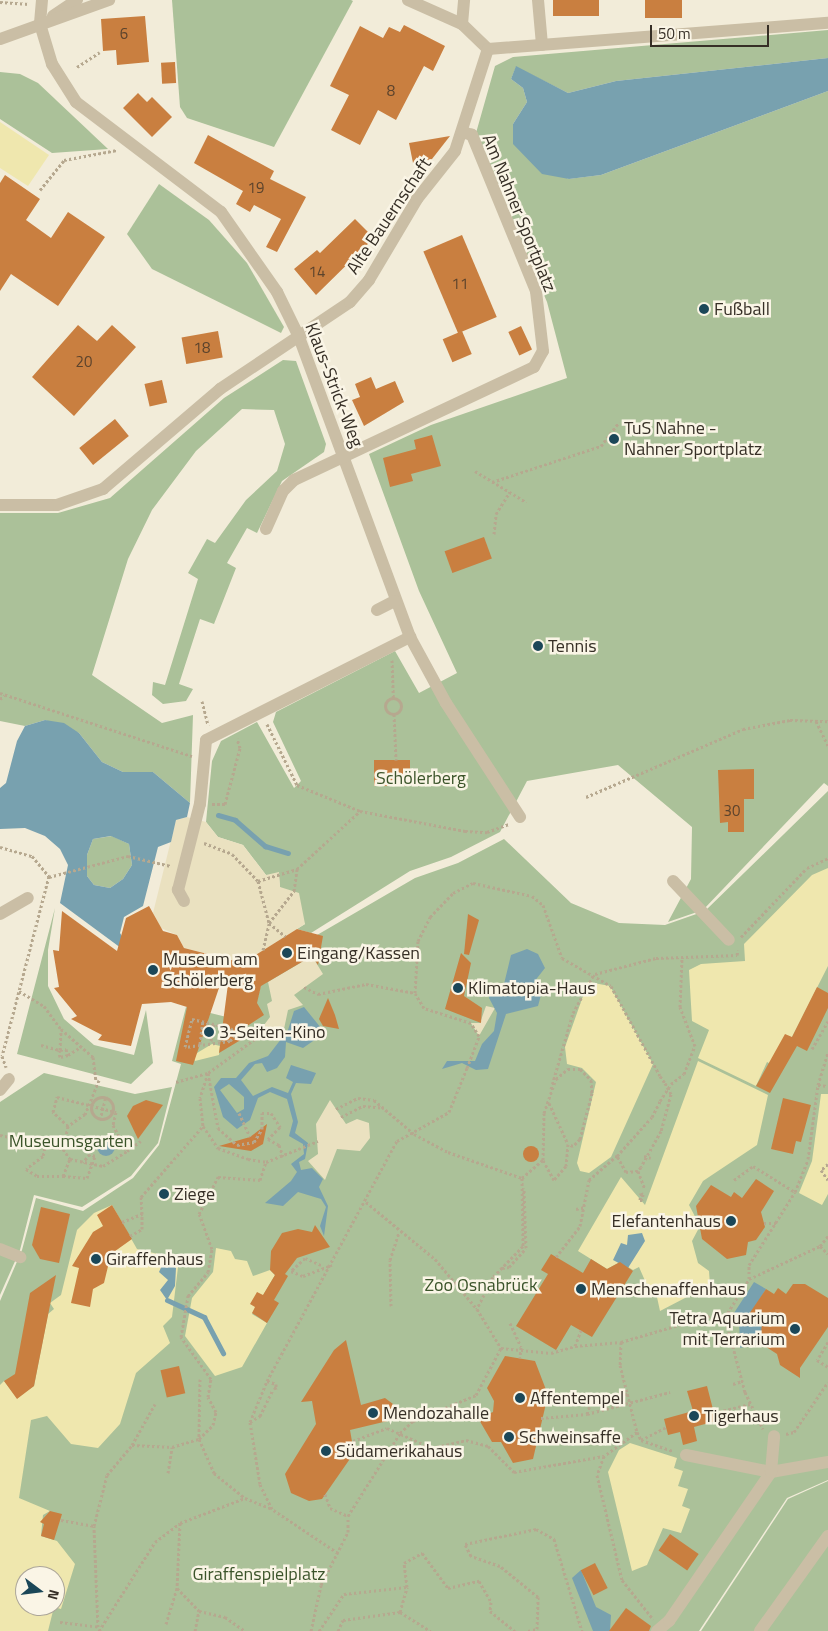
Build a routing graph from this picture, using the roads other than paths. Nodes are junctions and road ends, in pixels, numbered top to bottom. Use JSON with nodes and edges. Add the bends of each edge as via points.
{"nodes":[{"id":1,"x":77,"y":0,"type":"edge"},
{"id":2,"x":109,"y":0,"type":"edge"},
{"id":3,"x":408,"y":0,"type":"edge"},
{"id":4,"x":464,"y":0,"type":"edge"},
{"id":5,"x":538,"y":0,"type":"edge"},
{"id":6,"x":39,"y":2,"type":"edge"},
{"id":7,"x":828,"y":23,"type":"edge"},
{"id":8,"x":40,"y":24,"type":"junction"},
{"id":9,"x":462,"y":24,"type":"junction"},
{"id":10,"x":0,"y":39,"type":"edge"},
{"id":11,"x":542,"y":45,"type":"junction"},
{"id":12,"x":488,"y":49,"type":"junction"},
{"id":13,"x":463,"y":132,"type":"junction"},
{"id":14,"x":299,"y":336,"type":"junction"},
{"id":15,"x":343,"y":458,"type":"junction"},
{"id":16,"x":0,"y":505,"type":"edge"},
{"id":17,"x":266,"y":529,"type":"dead end"},
{"id":18,"x":395,"y":601,"type":"junction"},
{"id":19,"x":377,"y":610,"type":"dead end"},
{"id":20,"x":410,"y":637,"type":"junction"},
{"id":21,"x":520,"y":817,"type":"dead end"},
{"id":22,"x":673,"y":881,"type":"dead end"},
{"id":23,"x":28,"y":898,"type":"dead end"},
{"id":24,"x":184,"y":901,"type":"dead end"},
{"id":25,"x":0,"y":914,"type":"edge"},
{"id":26,"x":729,"y":940,"type":"dead end"},
{"id":27,"x":9,"y":1079,"type":"road end"},
{"id":28,"x":0,"y":1090,"type":"edge"},
{"id":29,"x":0,"y":1249,"type":"edge"},
{"id":30,"x":20,"y":1257,"type":"dead end"},
{"id":31,"x":774,"y":1436,"type":"road end"},
{"id":32,"x":686,"y":1455,"type":"road end"},
{"id":33,"x":828,"y":1462,"type":"edge"},
{"id":34,"x":771,"y":1472,"type":"junction"},
{"id":35,"x":828,"y":1536,"type":"edge"},
{"id":36,"x":657,"y":1631,"type":"edge"},
{"id":37,"x":760,"y":1631,"type":"edge"}],
"edges":[{"from":1,"to":8,"type":"street"},
{"from":2,"to":8,"type":"street"},
{"from":3,"to":9,"type":"street"},
{"from":4,"to":9,"type":"street"},
{"from":5,"to":11,"type":"street"},
{"from":6,"to":8,"type":"street"},
{"from":7,"to":11,"type":"street"},
{"from":8,"to":10,"type":"street"},
{"from":8,"to":14,"type":"street","name":"Klaus-Strick-Weg","via":[[52,64],[76,102],[127,145],[221,212],[255,256]]},
{"from":9,"to":12,"type":"street"},
{"from":11,"to":12,"type":"street"},
{"from":12,"to":13,"type":"street","name":"Alte Bauernschaft"},
{"from":13,"to":14,"type":"street","name":"Alte Bauernschaft","via":[[455,151],[395,232],[369,280],[350,302]]},
{"from":13,"to":15,"type":"street","name":"Am Nahner Sportplatz","via":[[472,135],[536,291],[543,351],[534,367]]},
{"from":14,"to":15,"type":"street","name":"Klaus-Strick-Weg"},
{"from":14,"to":16,"type":"street","name":"Alte Bauernschaft","via":[[220,389],[103,489],[57,505]]},
{"from":15,"to":17,"type":"street","name":"Am Nahner Sportplatz","via":[[294,480],[283,491]]},
{"from":15,"to":18,"type":"street","name":"Klaus-Strick-Weg"},
{"from":18,"to":19,"type":"street"},
{"from":18,"to":20,"type":"street","name":"Klaus-Strick-Weg"},
{"from":20,"to":21,"type":"street","name":"Klaus-Strick-Weg","via":[[446,703]]},
{"from":20,"to":24,"type":"street","via":[[206,740],[200,804],[178,890]]},
{"from":22,"to":26,"type":"street"},
{"from":23,"to":25,"type":"street"},
{"from":27,"to":28,"type":"street"},
{"from":29,"to":30,"type":"street"},
{"from":31,"to":34,"type":"street"},
{"from":32,"to":34,"type":"street"},
{"from":33,"to":34,"type":"street"},
{"from":34,"to":36,"type":"street","via":[[669,1621]]},
{"from":35,"to":37,"type":"street"}]}
